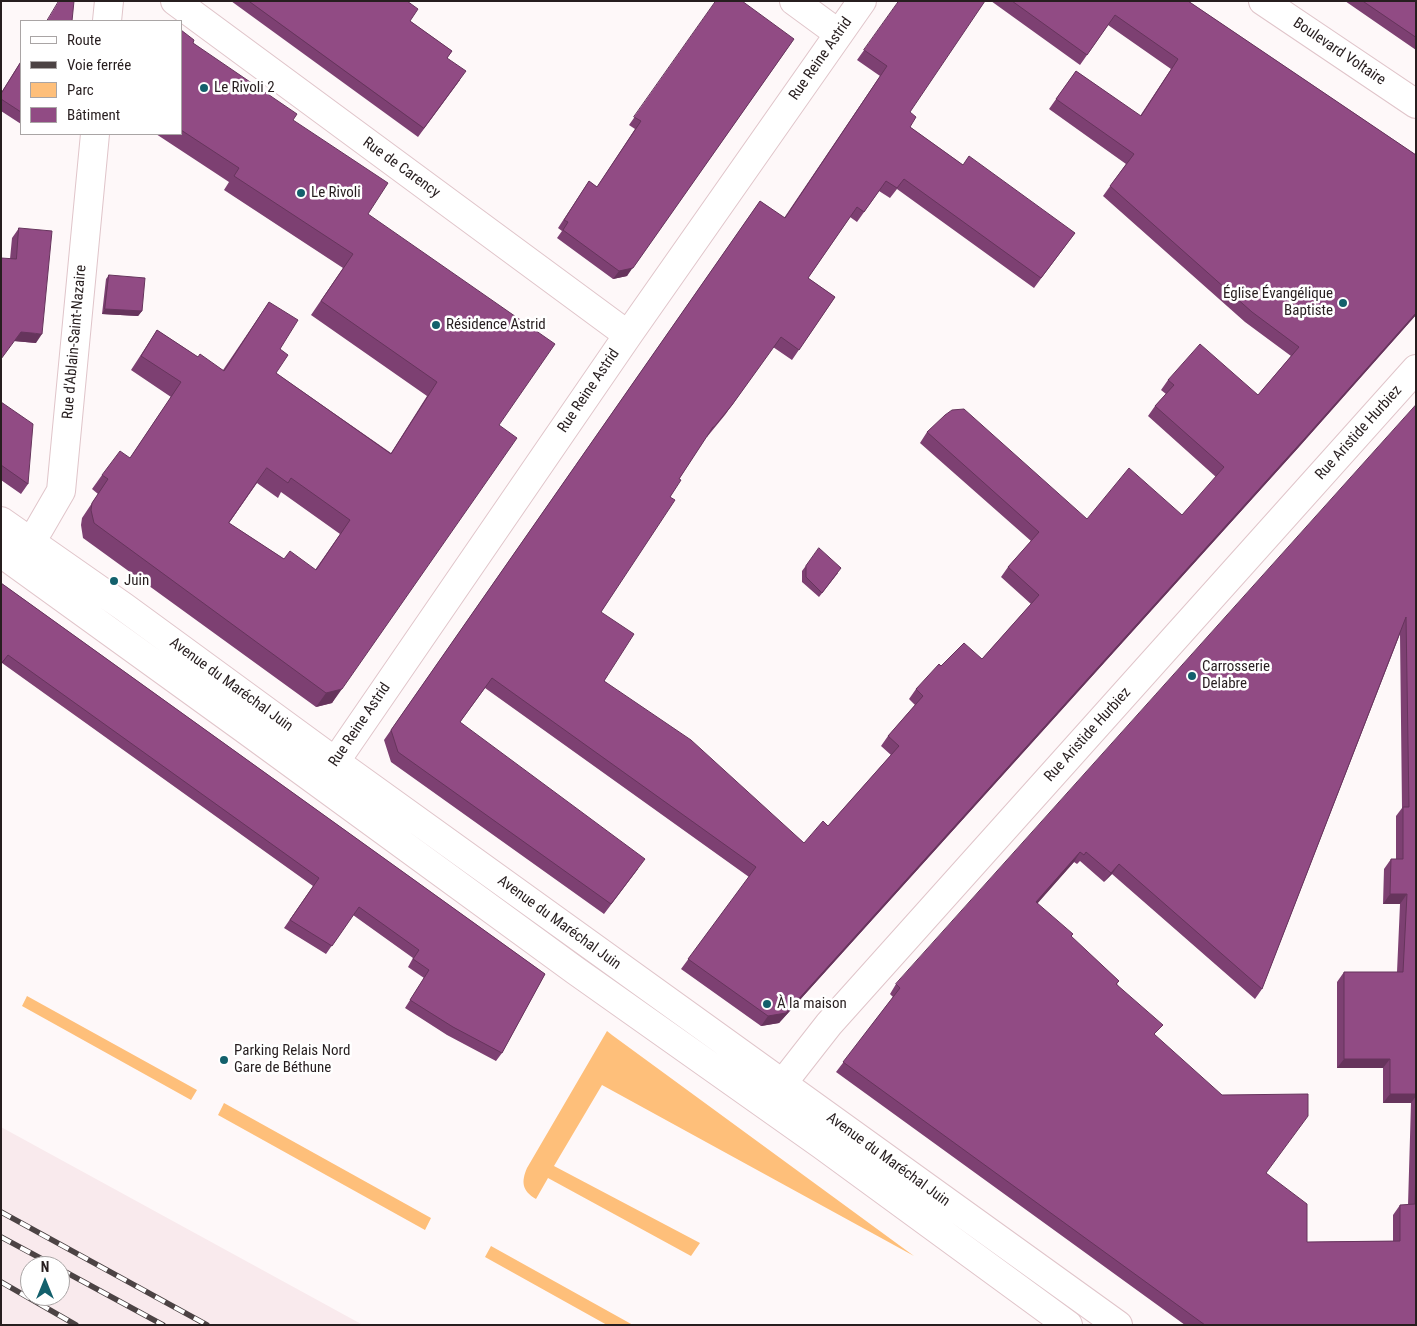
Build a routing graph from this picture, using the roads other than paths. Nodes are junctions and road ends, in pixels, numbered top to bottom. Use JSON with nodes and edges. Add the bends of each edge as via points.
{"nodes":[{"id":1,"x":108,"y":1,"type":"edge"},
{"id":2,"x":175,"y":1,"type":"edge"},
{"id":3,"x":794,"y":1,"type":"edge"},
{"id":4,"x":862,"y":1,"type":"edge"},
{"id":5,"x":1263,"y":1,"type":"edge"},
{"id":6,"x":106,"y":20,"type":"edge"},
{"id":7,"x":839,"y":34,"type":"junction"},
{"id":8,"x":1416,"y":104,"type":"edge"},
{"id":9,"x":96,"y":135,"type":"edge"},
{"id":10,"x":628,"y":335,"type":"junction"},
{"id":11,"x":1416,"y":369,"type":"edge"},
{"id":12,"x":1,"y":521,"type":"edge"},
{"id":13,"x":31,"y":542,"type":"junction"},
{"id":14,"x":8,"y":558,"type":"edge"},
{"id":15,"x":336,"y":762,"type":"junction"},
{"id":16,"x":320,"y":784,"type":"junction"},
{"id":17,"x":782,"y":1083,"type":"junction"},
{"id":18,"x":766,"y":1105,"type":"junction"},
{"id":19,"x":1068,"y":1325,"type":"edge"},
{"id":20,"x":1118,"y":1325,"type":"edge"}],
"edges":[{"from":1,"to":6,"type":"street"},
{"from":2,"to":10,"type":"street","name":"Rue de Carency"},
{"from":3,"to":7,"type":"street"},
{"from":4,"to":7,"type":"street","name":"Rue Reine Astrid"},
{"from":5,"to":8,"type":"street","name":"Boulevard Voltaire"},
{"from":7,"to":10,"type":"street","name":"Rue Reine Astrid"},
{"from":9,"to":13,"type":"street","name":"Rue d'Ablain-Saint-Nazaire","via":[[61,491]]},
{"from":10,"to":15,"type":"street","name":"Rue Reine Astrid"},
{"from":11,"to":17,"type":"street","name":"Rue Aristide Hurbiez","via":[[829,1024]]},
{"from":12,"to":13,"type":"street","name":"Avenue du Maréchal Juin"},
{"from":13,"to":14,"type":"street","name":"Rue d'Ablain-Saint-Nazaire"},
{"from":13,"to":15,"type":"street","name":"Avenue du Maréchal Juin"},
{"from":14,"to":16,"type":"street","name":"Avenue du Maréchal Juin"},
{"from":15,"to":16,"type":"street","name":"Rue Reine Astrid"},
{"from":15,"to":17,"type":"street","name":"Avenue du Maréchal Juin"},
{"from":16,"to":18,"type":"street","name":"Avenue du Maréchal Juin"},
{"from":17,"to":18,"type":"street","name":"Rue Aristide Hurbiez"},
{"from":17,"to":20,"type":"street","name":"Avenue du Maréchal Juin"},
{"from":18,"to":19,"type":"street","name":"Avenue du Maréchal Juin"}]}
